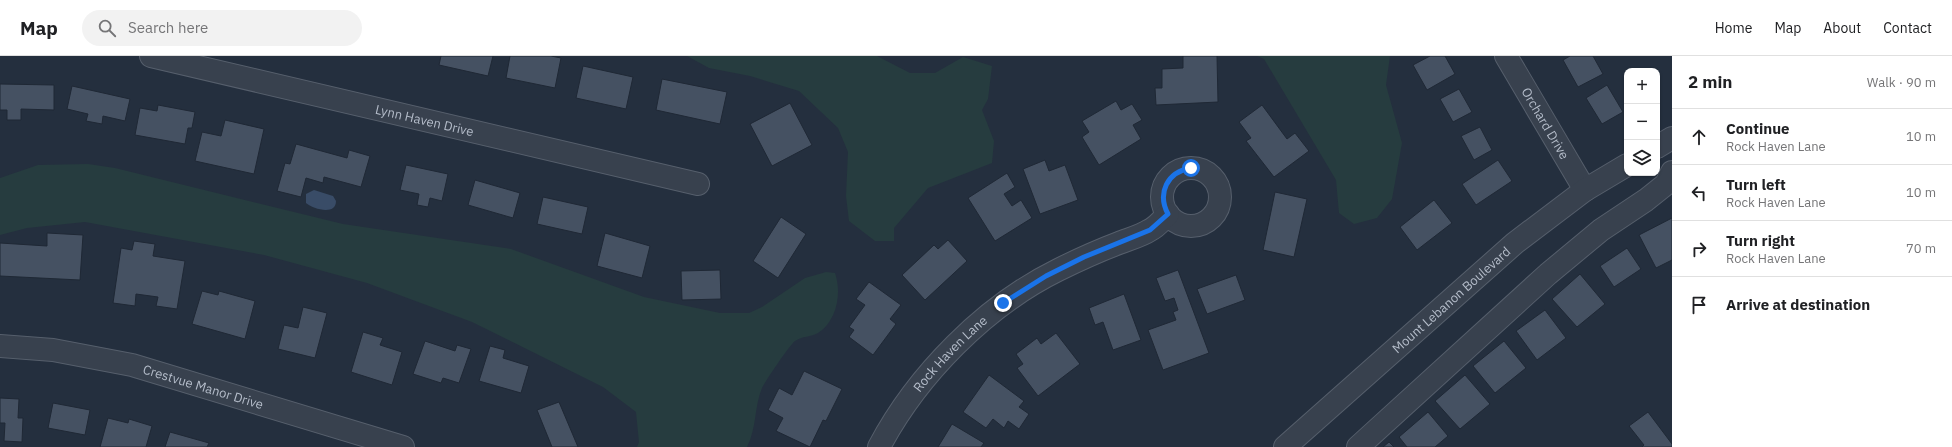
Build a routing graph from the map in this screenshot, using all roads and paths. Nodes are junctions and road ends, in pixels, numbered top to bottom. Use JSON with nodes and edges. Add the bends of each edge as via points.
{"nodes":[{"id":1,"x":151,"y":56,"type":"edge"},
{"id":2,"x":1506,"y":56,"type":"edge"},
{"id":3,"x":1672,"y":138,"type":"edge"},
{"id":4,"x":1660,"y":145,"type":"edge"},
{"id":5,"x":1624,"y":167,"type":"edge"},
{"id":6,"x":1672,"y":172,"type":"edge"},
{"id":7,"x":698,"y":184,"type":"dead end"},
{"id":8,"x":1585,"y":190,"type":"junction"},
{"id":9,"x":1168,"y":214,"type":"dead end"},
{"id":10,"x":0,"y":346,"type":"edge"},
{"id":11,"x":403,"y":447,"type":"edge"},
{"id":12,"x":879,"y":447,"type":"edge"},
{"id":13,"x":1285,"y":447,"type":"edge"},
{"id":14,"x":1358,"y":447,"type":"edge"}],
"edges":[{"from":1,"to":7,"type":"street","name":"Lynn Haven Drive"},
{"from":2,"to":8,"type":"street","name":"Orchard Drive"},
{"from":3,"to":4,"type":"street"},
{"from":5,"to":8,"type":"street","name":"Mount Lebanon Boulevard"},
{"from":6,"to":14,"type":"street","via":[[1666,184],[1601,230],[1548,274]]},
{"from":8,"to":13,"type":"street","name":"Mount Lebanon Boulevard","via":[[1515,243]]},
{"from":9,"to":12,"type":"street","name":"Rock Haven Lane","via":[[1150,230],[1084,257],[1046,276],[1003,303],[958,343],[918,386],[890,426]]},
{"from":10,"to":11,"type":"street","name":"Crestvue Manor Drive","via":[[53,350],[132,365]]}]}
